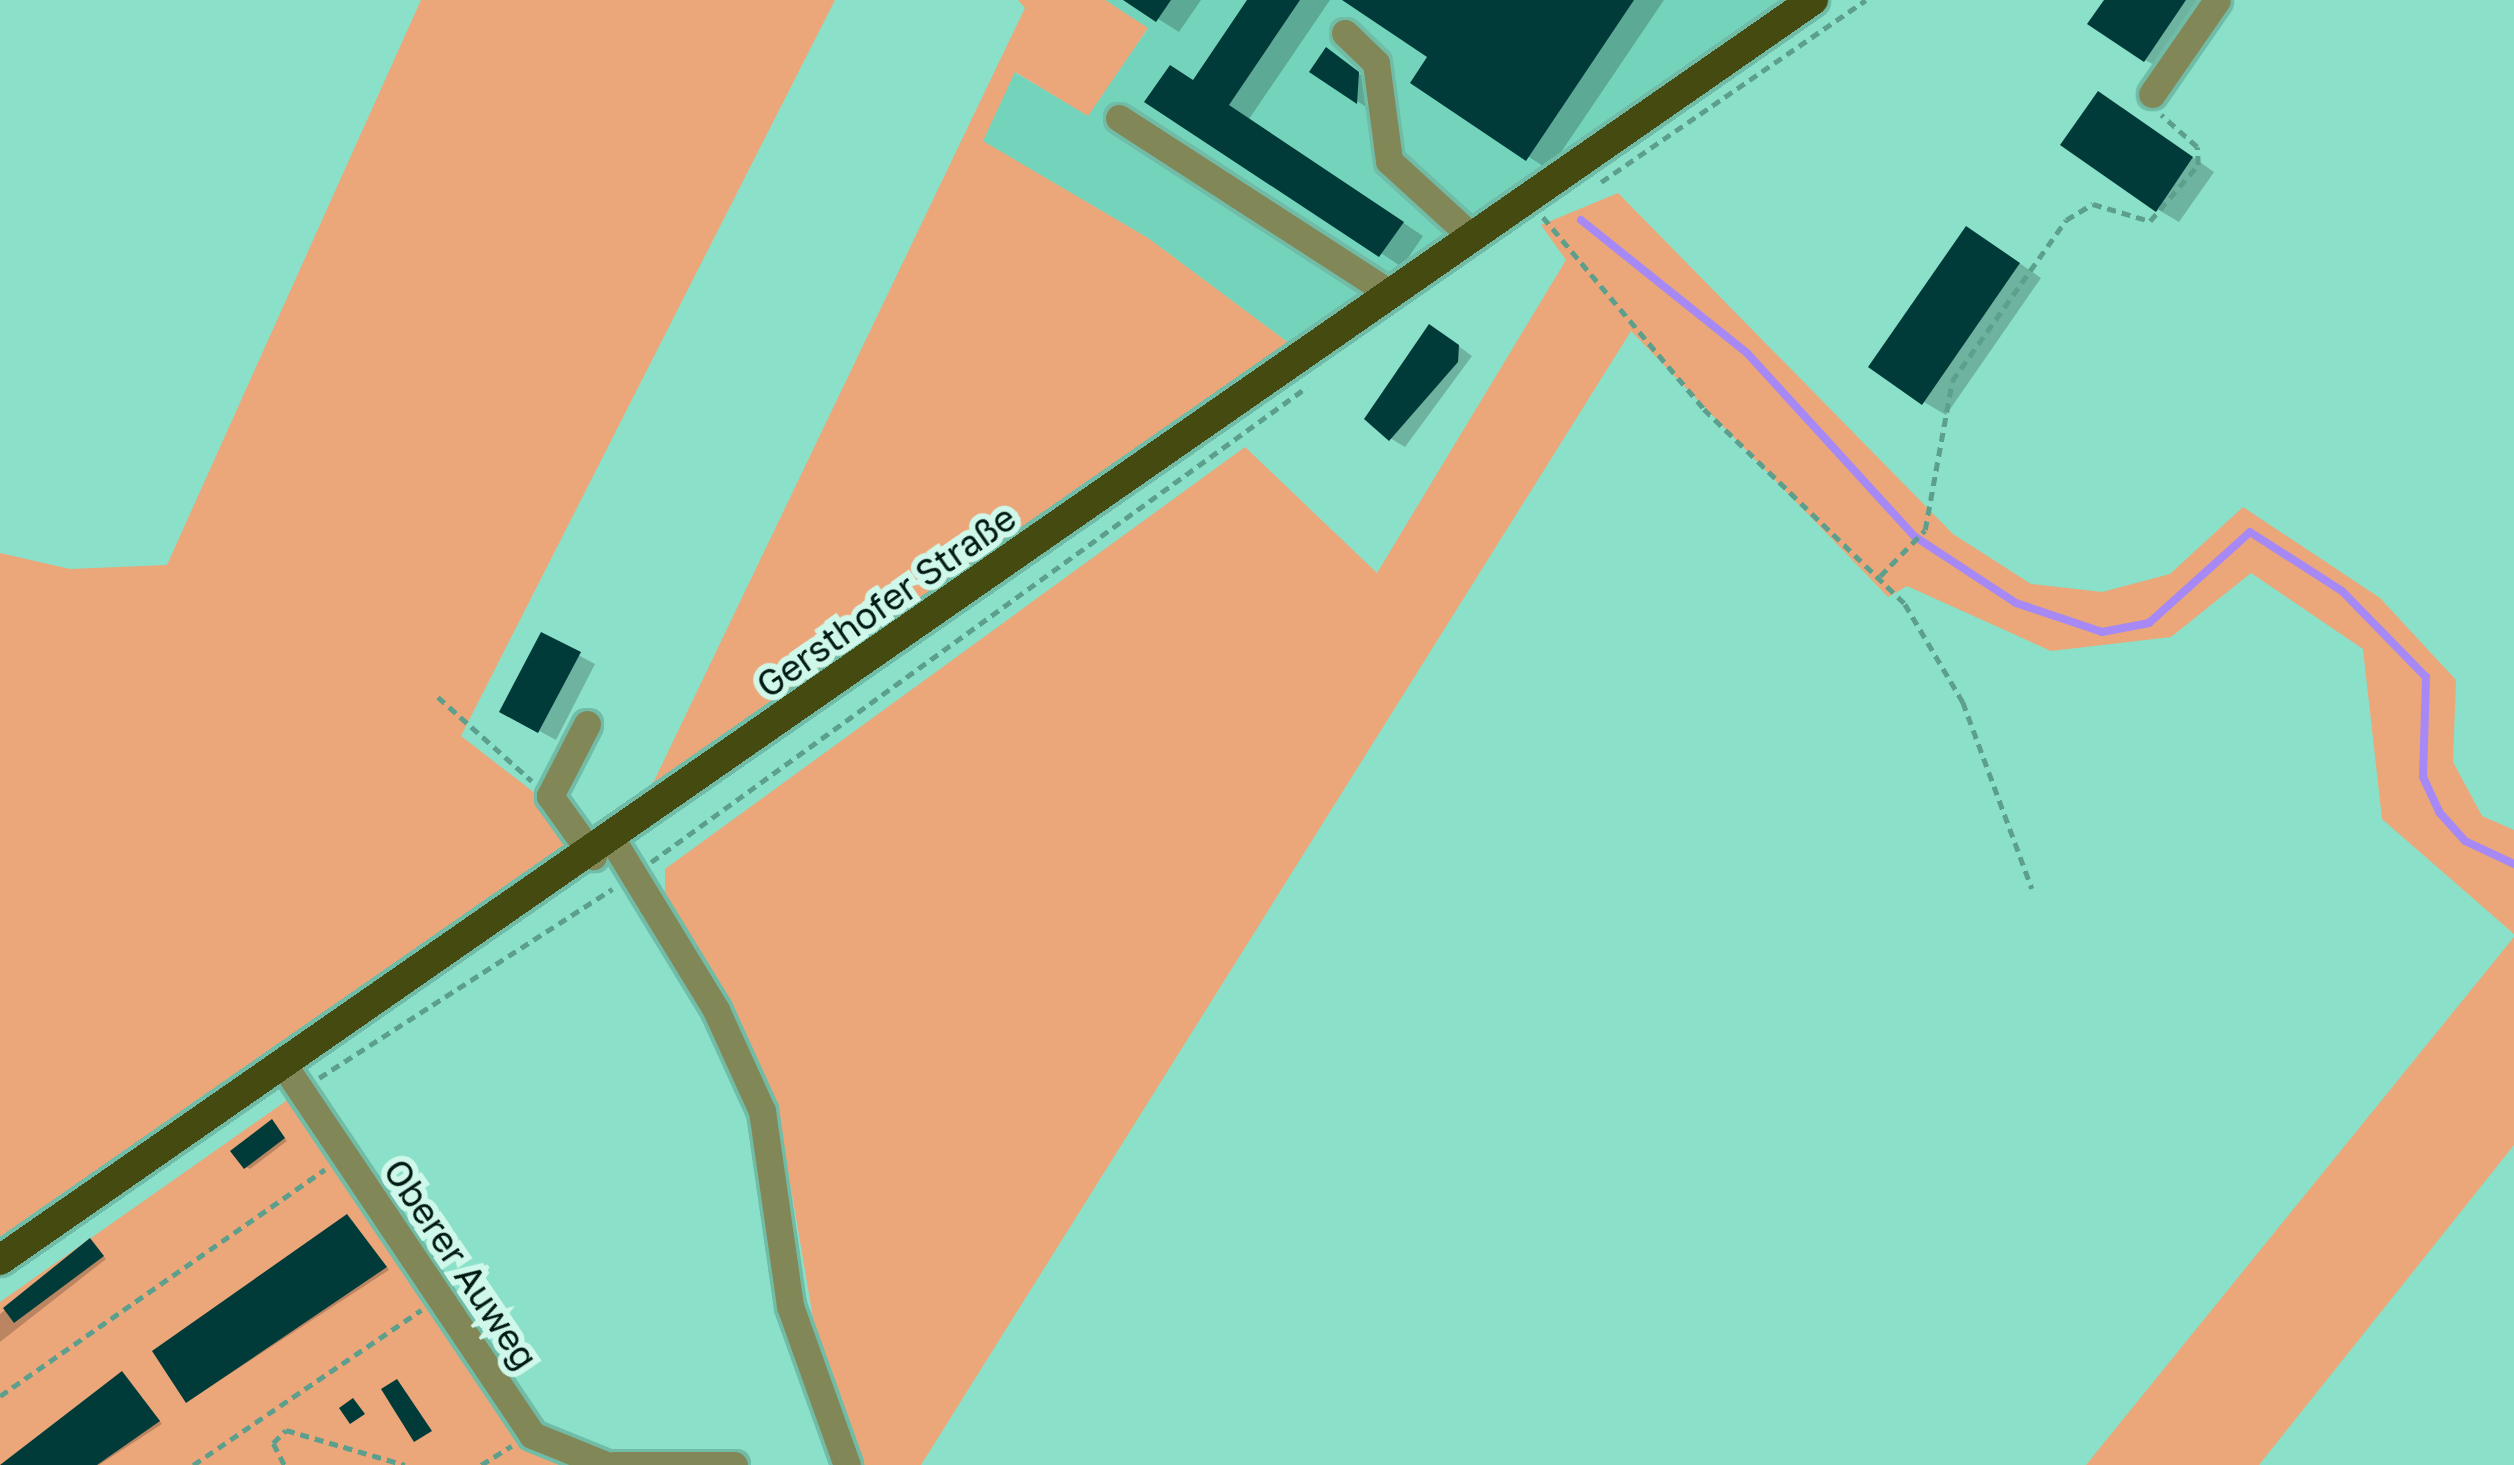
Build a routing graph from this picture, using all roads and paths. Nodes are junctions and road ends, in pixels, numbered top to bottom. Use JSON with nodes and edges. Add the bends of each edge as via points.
{"nodes":[{"id":1,"x":1813,"y":0,"type":"edge"},
{"id":2,"x":1866,"y":0,"type":"edge"},
{"id":3,"x":2217,"y":0,"type":"edge"},
{"id":4,"x":1345,"y":33,"type":"dead end"},
{"id":5,"x":2152,"y":94,"type":"joint"},
{"id":6,"x":1119,"y":118,"type":"dead end"},
{"id":7,"x":1594,"y":186,"type":"dead end"},
{"id":8,"x":1536,"y":206,"type":"junction"},
{"id":9,"x":1560,"y":206,"type":"dead end"},
{"id":10,"x":1524,"y":230,"type":"dead end"},
{"id":11,"x":1471,"y":236,"type":"junction"},
{"id":12,"x":1390,"y":293,"type":"junction"},
{"id":13,"x":1320,"y":374,"type":"dead end"},
{"id":14,"x":1880,"y":576,"type":"junction"},
{"id":15,"x":438,"y":698,"type":"dead end"},
{"id":16,"x":587,"y":724,"type":"dead end"},
{"id":17,"x":550,"y":796,"type":"junction"},
{"id":18,"x":603,"y":849,"type":"junction"},
{"id":19,"x":634,"y":874,"type":"junction"},
{"id":20,"x":2032,"y":889,"type":"dead end"},
{"id":21,"x":292,"y":1077,"type":"junction"},
{"id":22,"x":345,"y":1154,"type":"junction"},
{"id":23,"x":0,"y":1259,"type":"edge"},
{"id":24,"x":440,"y":1297,"type":"junction"},
{"id":25,"x":0,"y":1396,"type":"edge"},
{"id":26,"x":532,"y":1435,"type":"junction"},
{"id":27,"x":836,"y":1462,"type":"edge"},
{"id":28,"x":193,"y":1465,"type":"edge"},
{"id":29,"x":284,"y":1465,"type":"edge"},
{"id":30,"x":405,"y":1465,"type":"edge"},
{"id":31,"x":481,"y":1465,"type":"edge"},
{"id":32,"x":610,"y":1465,"type":"edge"},
{"id":33,"x":734,"y":1465,"type":"edge"}],
"edges":[{"from":1,"to":8,"type":"main road","name":"Gersthofer Straße"},
{"from":2,"to":7,"type":"path"},
{"from":3,"to":5,"type":"street"},
{"from":4,"to":11,"type":"street","via":[[1376,63],[1389,161]]},
{"from":5,"to":14,"type":"path","via":[[2197,147],[2198,165],[2150,221],[2093,204],[2066,220],[1952,381],[1925,530]]},
{"from":6,"to":12,"type":"street"},
{"from":8,"to":9,"type":"path"},
{"from":8,"to":10,"type":"path"},
{"from":8,"to":11,"type":"main road","name":"Gersthofer Straße"},
{"from":8,"to":14,"type":"path","via":[[1704,409]]},
{"from":11,"to":12,"type":"main road","name":"Gersthofer Straße"},
{"from":12,"to":18,"type":"main road","name":"Gersthofer Straße"},
{"from":13,"to":19,"type":"path"},
{"from":14,"to":20,"type":"path","via":[[1963,702]]},
{"from":15,"to":17,"type":"path"},
{"from":16,"to":17,"type":"street"},
{"from":17,"to":18,"type":"street"},
{"from":18,"to":19,"type":"street"},
{"from":18,"to":21,"type":"main road","name":"Gersthofer Straße"},
{"from":19,"to":21,"type":"path"},
{"from":19,"to":27,"type":"street","via":[[762,1111],[790,1306]]},
{"from":21,"to":22,"type":"street","name":"Oberer Auweg"},
{"from":21,"to":23,"type":"main road","name":"Gersthofer Straße"},
{"from":22,"to":24,"type":"street","name":"Oberer Auweg"},
{"from":22,"to":25,"type":"path"},
{"from":24,"to":26,"type":"street","name":"Oberer Auweg"},
{"from":24,"to":28,"type":"path"},
{"from":26,"to":31,"type":"path"},
{"from":26,"to":32,"type":"street"},
{"from":29,"to":30,"type":"path","via":[[273,1443],[286,1430]]},
{"from":32,"to":33,"type":"street"}]}
